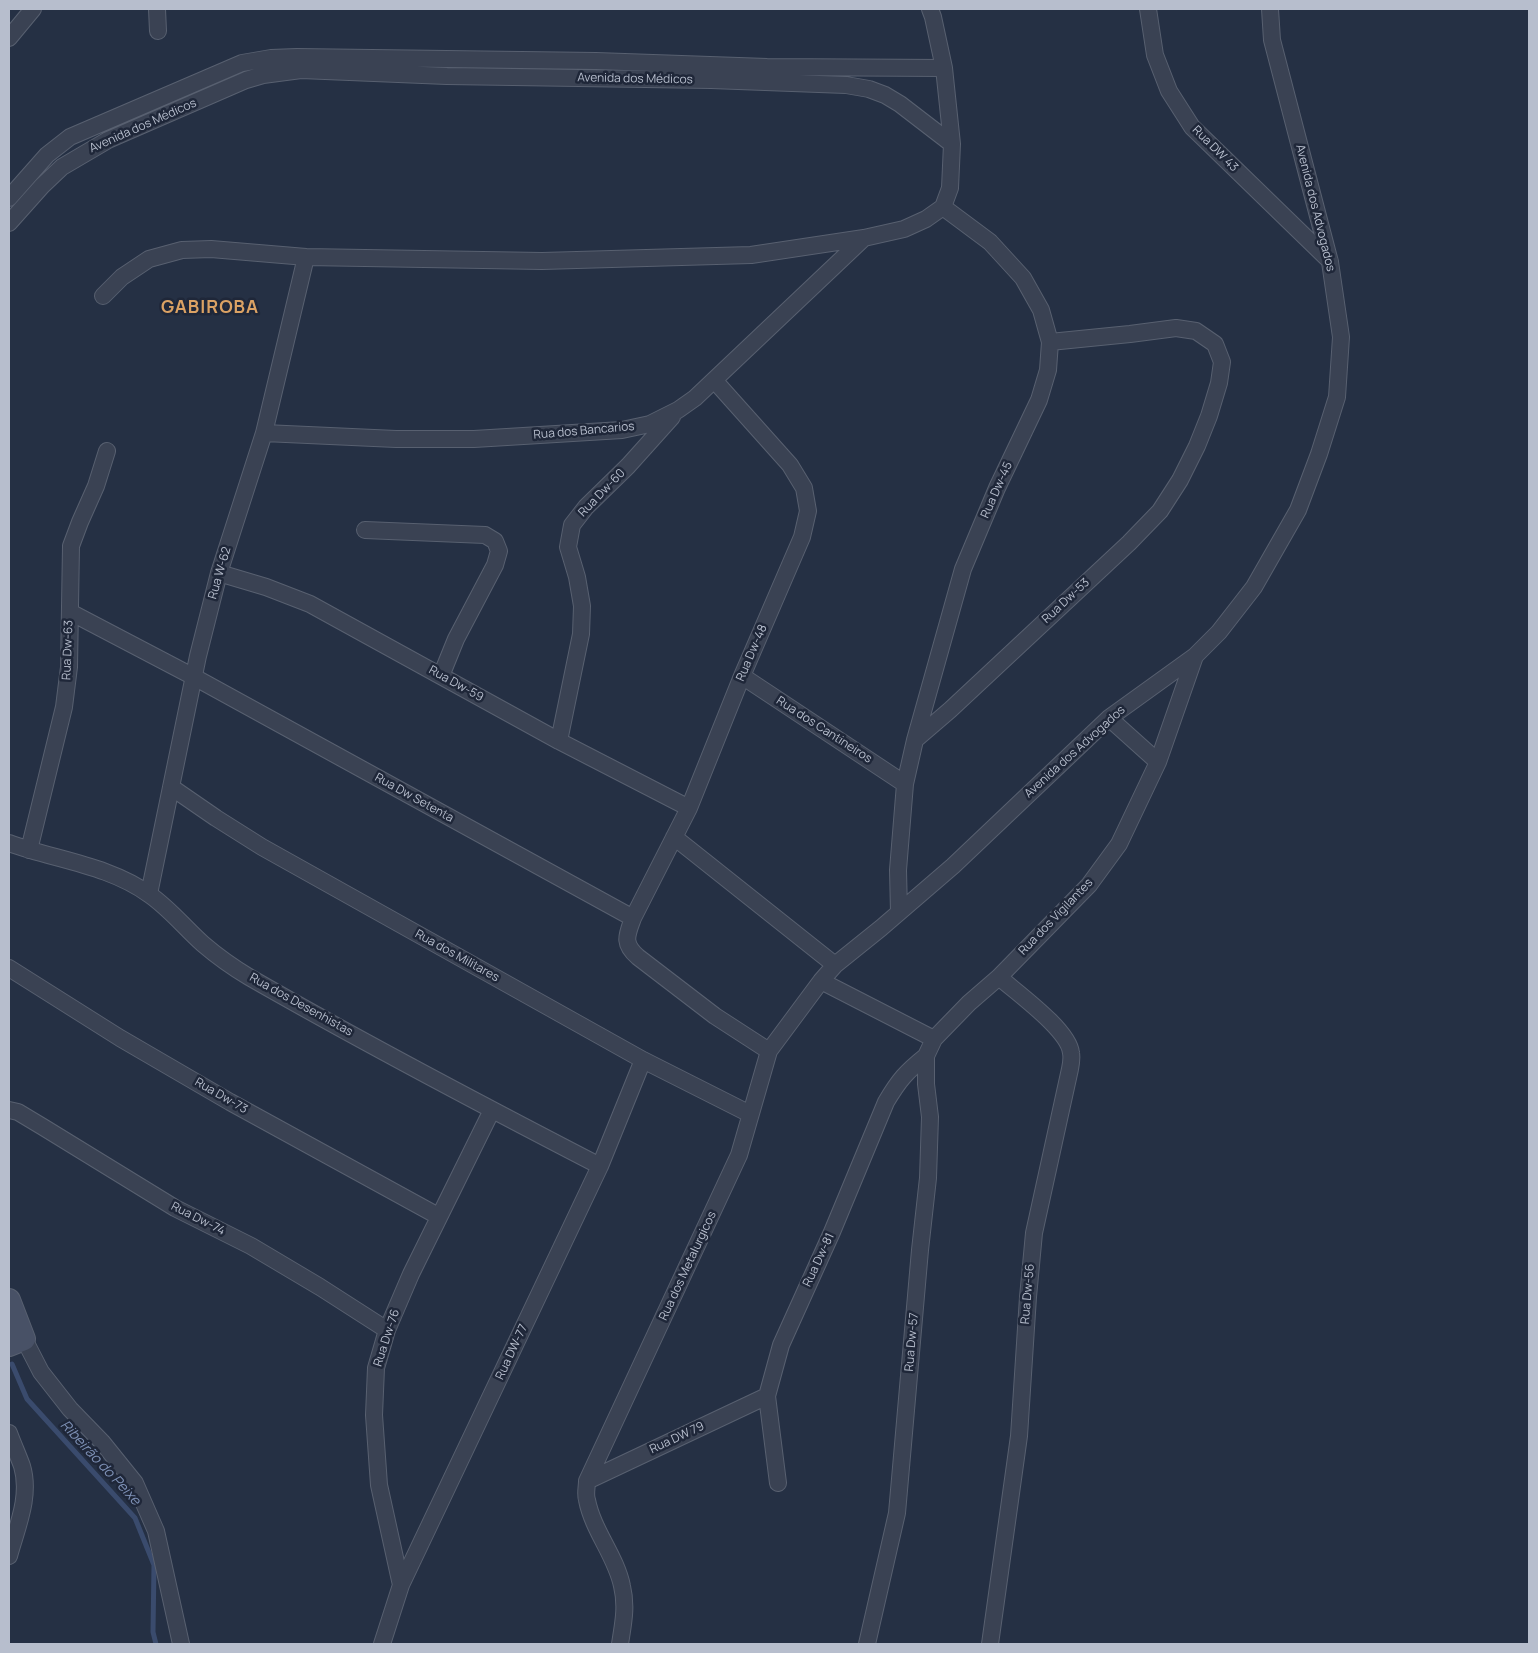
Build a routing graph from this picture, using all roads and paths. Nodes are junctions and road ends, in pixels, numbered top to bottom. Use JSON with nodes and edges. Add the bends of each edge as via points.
{"nodes":[{"id":1,"x":33,"y":9,"type":"edge"},
{"id":2,"x":157,"y":9,"type":"edge"},
{"id":3,"x":930,"y":9,"type":"edge"},
{"id":4,"x":1148,"y":9,"type":"edge"},
{"id":5,"x":1270,"y":9,"type":"edge"},
{"id":6,"x":158,"y":31,"type":"dead end"},
{"id":7,"x":9,"y":38,"type":"edge"},
{"id":8,"x":596,"y":61,"type":"junction"},
{"id":9,"x":299,"y":64,"type":"junction"},
{"id":10,"x":944,"y":68,"type":"junction"},
{"id":11,"x":767,"y":74,"type":"junction"},
{"id":12,"x":595,"y":78,"type":"junction"},
{"id":13,"x":952,"y":144,"type":"junction"},
{"id":14,"x":9,"y":198,"type":"edge"},
{"id":15,"x":943,"y":207,"type":"junction"},
{"id":16,"x":9,"y":223,"type":"edge"},
{"id":17,"x":864,"y":238,"type":"junction"},
{"id":18,"x":306,"y":256,"type":"junction"},
{"id":19,"x":1330,"y":262,"type":"junction"},
{"id":20,"x":103,"y":296,"type":"dead end"},
{"id":21,"x":1050,"y":342,"type":"junction"},
{"id":22,"x":714,"y":380,"type":"junction"},
{"id":23,"x":678,"y":410,"type":"junction"},
{"id":24,"x":264,"y":433,"type":"junction"},
{"id":25,"x":107,"y":452,"type":"dead end"},
{"id":26,"x":365,"y":530,"type":"dead end"},
{"id":27,"x":219,"y":573,"type":"junction"},
{"id":28,"x":70,"y":612,"type":"junction"},
{"id":29,"x":1195,"y":656,"type":"junction"},
{"id":30,"x":441,"y":676,"type":"junction"},
{"id":31,"x":742,"y":676,"type":"junction"},
{"id":32,"x":194,"y":678,"type":"junction"},
{"id":33,"x":1109,"y":718,"type":"junction"},
{"id":34,"x":915,"y":740,"type":"junction"},
{"id":35,"x":560,"y":741,"type":"junction"},
{"id":36,"x":1158,"y":762,"type":"junction"},
{"id":37,"x":905,"y":784,"type":"junction"},
{"id":38,"x":171,"y":787,"type":"junction"},
{"id":39,"x":689,"y":808,"type":"junction"},
{"id":40,"x":674,"y":837,"type":"junction"},
{"id":41,"x":9,"y":843,"type":"edge"},
{"id":42,"x":29,"y":850,"type":"junction"},
{"id":43,"x":149,"y":894,"type":"junction"},
{"id":44,"x":899,"y":912,"type":"junction"},
{"id":45,"x":633,"y":918,"type":"junction"},
{"id":46,"x":835,"y":965,"type":"junction"},
{"id":47,"x":9,"y":968,"type":"edge"},
{"id":48,"x":999,"y":977,"type":"junction"},
{"id":49,"x":821,"y":980,"type":"junction"},
{"id":50,"x":934,"y":1039,"type":"junction"},
{"id":51,"x":769,"y":1051,"type":"junction"},
{"id":52,"x":926,"y":1056,"type":"junction"},
{"id":53,"x":643,"y":1060,"type":"junction"},
{"id":54,"x":9,"y":1110,"type":"edge"},
{"id":55,"x":492,"y":1110,"type":"junction"},
{"id":56,"x":750,"y":1114,"type":"junction"},
{"id":57,"x":600,"y":1166,"type":"junction"},
{"id":58,"x":438,"y":1216,"type":"junction"},
{"id":59,"x":9,"y":1300,"type":"edge"},
{"id":60,"x":387,"y":1330,"type":"junction"},
{"id":61,"x":16,"y":1342,"type":"edge"},
{"id":62,"x":767,"y":1396,"type":"junction"},
{"id":63,"x":9,"y":1434,"type":"edge"},
{"id":64,"x":587,"y":1481,"type":"junction"},
{"id":65,"x":778,"y":1483,"type":"dead end"},
{"id":66,"x":9,"y":1556,"type":"edge"},
{"id":67,"x":401,"y":1585,"type":"junction"},
{"id":68,"x":181,"y":1644,"type":"edge"},
{"id":69,"x":382,"y":1644,"type":"edge"},
{"id":70,"x":620,"y":1644,"type":"edge"},
{"id":71,"x":867,"y":1644,"type":"edge"},
{"id":72,"x":990,"y":1644,"type":"edge"}],
"edges":[{"from":1,"to":7,"type":"street"},
{"from":2,"to":6,"type":"street"},
{"from":3,"to":10,"type":"street"},
{"from":4,"to":19,"type":"street","name":"Rua DW 43","via":[[1155,55],[1169,91],[1192,127]]},
{"from":5,"to":19,"type":"street","name":"Avenida dos Advogados","via":[[1272,40]]},
{"from":8,"to":9,"type":"street","name":"Avenida dos Médicos"},
{"from":8,"to":11,"type":"street","name":"Avenida dos Médicos"},
{"from":8,"to":12,"type":"street"},
{"from":9,"to":12,"type":"street","name":"Avenida dos Médicos","via":[[447,76]]},
{"from":9,"to":14,"type":"street","name":"Avenida dos Médicos","via":[[271,58],[242,63],[70,137],[47,155]]},
{"from":9,"to":16,"type":"street","name":"Avenida dos Médicos","via":[[283,72],[246,80],[108,140],[62,167]]},
{"from":10,"to":11,"type":"street","name":"Avenida dos Médicos"},
{"from":10,"to":13,"type":"street"},
{"from":11,"to":12,"type":"street","name":"Avenida dos Médicos"},
{"from":11,"to":13,"type":"street","name":"Avenida dos Médicos","via":[[868,89],[885,95]]},
{"from":13,"to":15,"type":"street","via":[[950,188]]},
{"from":15,"to":17,"type":"street","via":[[904,229]]},
{"from":15,"to":21,"type":"street","name":"Rua Dw-45","via":[[990,242],[1023,278],[1041,310]]},
{"from":17,"to":18,"type":"street","via":[[751,255],[542,261]]},
{"from":17,"to":22,"type":"street","name":"Rua dos Bancarios"},
{"from":18,"to":20,"type":"street","via":[[182,250],[149,259],[122,276]]},
{"from":18,"to":24,"type":"street","name":"Rua W-62"},
{"from":19,"to":29,"type":"street","name":"Avenida dos Advogados","via":[[1341,337],[1337,397],[1320,454],[1298,510],[1254,587],[1219,632]]},
{"from":21,"to":34,"type":"street","name":"Rua Dw-45","via":[[1048,370],[1039,400],[996,488],[963,570]]},
{"from":21,"to":34,"type":"street","name":"Rua Dw-53","via":[[1176,328],[1196,331],[1215,344],[1222,362],[1209,416],[1180,480],[1160,511],[958,704]]},
{"from":22,"to":23,"type":"street","name":"Rua dos Bancarios"},
{"from":22,"to":31,"type":"street","name":"Rua Dw-48","via":[[790,465],[804,488],[808,511],[802,537]]},
{"from":23,"to":24,"type":"street","name":"Rua dos Bancarios","via":[[650,424],[622,430],[474,439]]},
{"from":23,"to":35,"type":"street","name":"Rua Dw-60","via":[[572,525],[568,547],[578,577],[581,634]]},
{"from":24,"to":27,"type":"street","name":"Rua W-62"},
{"from":25,"to":28,"type":"street","name":"Rua Dw-63","via":[[71,546]]},
{"from":26,"to":30,"type":"street","via":[[485,535],[495,541],[499,551],[495,565],[456,639]]},
{"from":27,"to":30,"type":"street","name":"Rua Dw-59","via":[[310,604]]},
{"from":27,"to":32,"type":"street","name":"Rua W-62"},
{"from":28,"to":32,"type":"street","name":"Rua Dw Setenta"},
{"from":28,"to":42,"type":"street","name":"Rua Dw-63","via":[[69,667],[64,706]]},
{"from":29,"to":33,"type":"street","name":"Avenida dos Advogados"},
{"from":29,"to":36,"type":"street","name":"Rua dos Vigilantes"},
{"from":30,"to":35,"type":"street","name":"Rua Dw-59"},
{"from":31,"to":37,"type":"street","name":"Rua dos Cantineiros"},
{"from":31,"to":39,"type":"street","name":"Rua Dw-48"},
{"from":32,"to":38,"type":"street","name":"Rua W-62"},
{"from":32,"to":45,"type":"street","name":"Rua Dw Setenta"},
{"from":33,"to":36,"type":"street"},
{"from":33,"to":44,"type":"street","name":"Avenida dos Advogados","via":[[953,866]]},
{"from":34,"to":37,"type":"street","name":"Rua Dw-45"},
{"from":35,"to":39,"type":"street","name":"Rua Dw-59"},
{"from":36,"to":48,"type":"street","name":"Rua dos Vigilantes","via":[[1119,844],[1099,872]]},
{"from":37,"to":44,"type":"street","name":"Rua Dw-45","via":[[898,870]]},
{"from":38,"to":43,"type":"street","name":"Rua W-62"},
{"from":38,"to":53,"type":"street","name":"Rua dos Militares","via":[[262,847]]},
{"from":39,"to":40,"type":"street","name":"Rua Dw-48"},
{"from":40,"to":45,"type":"street","name":"Rua Dw-48"},
{"from":40,"to":46,"type":"street"},
{"from":41,"to":42,"type":"street","name":"Rua dos Desenhistas"},
{"from":42,"to":43,"type":"street","name":"Rua dos Desenhistas","via":[[110,873]]},
{"from":43,"to":55,"type":"street","name":"Rua dos Desenhistas","via":[[204,944],[247,976]]},
{"from":44,"to":46,"type":"street","name":"Avenida dos Advogados"},
{"from":45,"to":51,"type":"street","name":"Rua Dw-48","via":[[627,936],[631,951],[715,1016]]},
{"from":46,"to":49,"type":"street","name":"Avenida dos Advogados"},
{"from":47,"to":58,"type":"street","name":"Rua Dw-73","via":[[230,1102]]},
{"from":48,"to":50,"type":"street","name":"Rua dos Vigilantes"},
{"from":48,"to":72,"type":"street","name":"Rua Dw-56","via":[[1058,1028],[1072,1052],[1034,1233],[1019,1436]]},
{"from":49,"to":50,"type":"street"},
{"from":49,"to":51,"type":"street","name":"Avenida dos Advogados"},
{"from":50,"to":52,"type":"street","name":"Rua Dw-57"},
{"from":51,"to":56,"type":"street","name":"Rua dos Metalurgicos"},
{"from":52,"to":62,"type":"street","name":"Rua Dw-81","via":[[906,1072],[886,1102],[781,1345]]},
{"from":52,"to":71,"type":"street","name":"Rua Dw-57","via":[[930,1117],[928,1178],[897,1513]]},
{"from":53,"to":56,"type":"street","name":"Rua dos Militares"},
{"from":53,"to":57,"type":"street","name":"Rua DW-77"},
{"from":54,"to":60,"type":"street","name":"Rua Dw-74","via":[[18,1112],[175,1208],[251,1246]]},
{"from":55,"to":57,"type":"street","name":"Rua dos Desenhistas"},
{"from":55,"to":58,"type":"street","name":"Rua Dw-76"},
{"from":56,"to":64,"type":"street","name":"Rua dos Metalurgicos","via":[[739,1155]]},
{"from":57,"to":67,"type":"street","name":"Rua DW-77"},
{"from":58,"to":60,"type":"street","name":"Rua Dw-76"},
{"from":59,"to":61,"type":"street"},
{"from":60,"to":67,"type":"street","name":"Rua Dw-76","via":[[376,1368],[374,1415],[379,1484]]},
{"from":61,"to":68,"type":"street","via":[[135,1483],[156,1531]]},
{"from":62,"to":64,"type":"street","name":"Rua DW 79"},
{"from":62,"to":65,"type":"street","name":"Rua Dw-81"},
{"from":63,"to":66,"type":"street","via":[[22,1467],[26,1490]]},
{"from":64,"to":70,"type":"street","name":"Rua dos Metalurgicos","via":[[586,1498],[592,1519],[622,1585],[626,1612]]},
{"from":67,"to":69,"type":"street","name":"Rua DW-77"}]}
